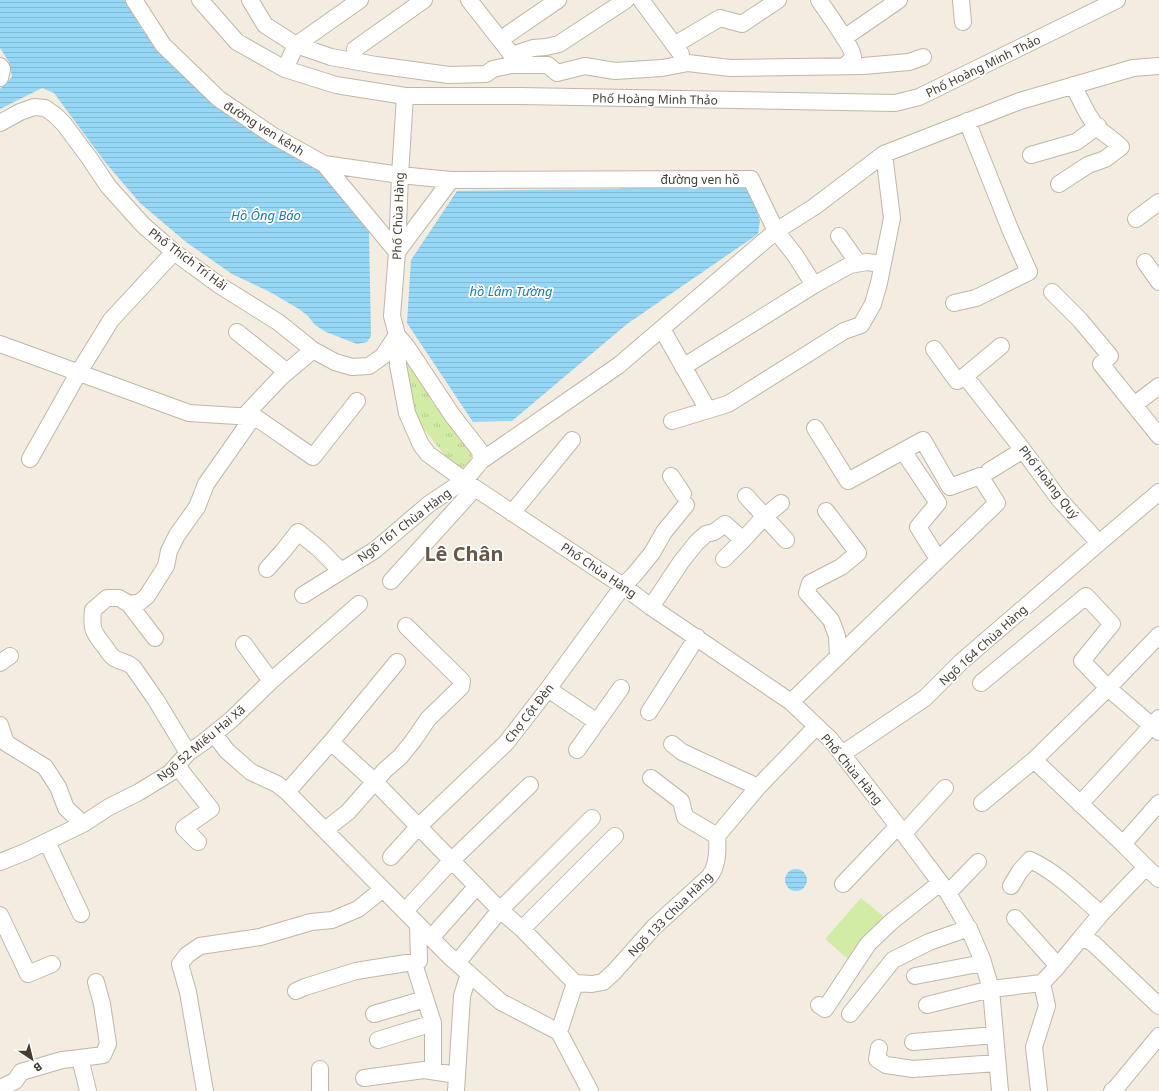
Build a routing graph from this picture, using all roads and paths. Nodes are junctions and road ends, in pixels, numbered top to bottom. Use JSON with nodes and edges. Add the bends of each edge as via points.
{"nodes":[{"id":1,"x":134,"y":0,"type":"edge"},
{"id":2,"x":200,"y":0,"type":"edge"},
{"id":3,"x":250,"y":0,"type":"edge"},
{"id":4,"x":360,"y":0,"type":"edge"},
{"id":5,"x":424,"y":0,"type":"edge"},
{"id":6,"x":558,"y":0,"type":"edge"},
{"id":7,"x":626,"y":0,"type":"edge"},
{"id":8,"x":641,"y":0,"type":"edge"},
{"id":9,"x":778,"y":0,"type":"edge"},
{"id":10,"x":819,"y":0,"type":"edge"},
{"id":11,"x":899,"y":0,"type":"edge"},
{"id":12,"x":961,"y":0,"type":"edge"},
{"id":13,"x":1117,"y":0,"type":"edge"},
{"id":14,"x":473,"y":1,"type":"edge"},
{"id":15,"x":963,"y":22,"type":"dead end"},
{"id":16,"x":844,"y":38,"type":"junction"},
{"id":17,"x":500,"y":39,"type":"junction"},
{"id":18,"x":296,"y":45,"type":"junction"},
{"id":19,"x":674,"y":46,"type":"junction"},
{"id":20,"x":355,"y":49,"type":"dead end"},
{"id":21,"x":923,"y":57,"type":"dead end"},
{"id":22,"x":512,"y":60,"type":"junction"},
{"id":23,"x":688,"y":64,"type":"junction"},
{"id":24,"x":0,"y":66,"type":"edge"},
{"id":25,"x":845,"y":66,"type":"junction"},
{"id":26,"x":1159,"y":66,"type":"edge"},
{"id":27,"x":284,"y":69,"type":"junction"},
{"id":28,"x":0,"y":78,"type":"edge"},
{"id":29,"x":1073,"y":85,"type":"junction"},
{"id":30,"x":405,"y":96,"type":"junction"},
{"id":31,"x":967,"y":121,"type":"junction"},
{"id":32,"x":0,"y":123,"type":"edge"},
{"id":33,"x":1098,"y":126,"type":"junction"},
{"id":34,"x":884,"y":154,"type":"junction"},
{"id":35,"x":1031,"y":155,"type":"dead end"},
{"id":36,"x":324,"y":164,"type":"junction"},
{"id":37,"x":400,"y":175,"type":"junction"},
{"id":38,"x":451,"y":180,"type":"junction"},
{"id":39,"x":1059,"y":184,"type":"dead end"},
{"id":40,"x":1159,"y":202,"type":"edge"},
{"id":41,"x":1136,"y":219,"type":"dead end"},
{"id":42,"x":776,"y":231,"type":"junction"},
{"id":43,"x":839,"y":236,"type":"dead end"},
{"id":44,"x":174,"y":252,"type":"junction"},
{"id":45,"x":398,"y":252,"type":"junction"},
{"id":46,"x":1145,"y":262,"type":"dead end"},
{"id":47,"x":858,"y":263,"type":"junction"},
{"id":48,"x":882,"y":264,"type":"junction"},
{"id":49,"x":1159,"y":282,"type":"edge"},
{"id":50,"x":814,"y":285,"type":"junction"},
{"id":51,"x":1052,"y":292,"type":"dead end"},
{"id":52,"x":954,"y":303,"type":"dead end"},
{"id":53,"x":662,"y":329,"type":"junction"},
{"id":54,"x":237,"y":332,"type":"dead end"},
{"id":55,"x":397,"y":335,"type":"junction"},
{"id":56,"x":0,"y":344,"type":"edge"},
{"id":57,"x":1000,"y":346,"type":"dead end"},
{"id":58,"x":934,"y":349,"type":"dead end"},
{"id":59,"x":313,"y":350,"type":"junction"},
{"id":60,"x":683,"y":367,"type":"junction"},
{"id":61,"x":79,"y":372,"type":"junction"},
{"id":62,"x":287,"y":372,"type":"junction"},
{"id":63,"x":965,"y":376,"type":"junction"},
{"id":64,"x":1159,"y":386,"type":"edge"},
{"id":65,"x":357,"y":401,"type":"dead end"},
{"id":66,"x":1134,"y":405,"type":"junction"},
{"id":67,"x":708,"y":410,"type":"junction"},
{"id":68,"x":253,"y":417,"type":"junction"},
{"id":69,"x":672,"y":421,"type":"dead end"},
{"id":70,"x":815,"y":428,"type":"dead end"},
{"id":71,"x":1159,"y":436,"type":"edge"},
{"id":72,"x":572,"y":440,"type":"dead end"},
{"id":73,"x":1023,"y":450,"type":"junction"},
{"id":74,"x":904,"y":451,"type":"junction"},
{"id":75,"x":30,"y":459,"type":"dead end"},
{"id":76,"x":481,"y":461,"type":"junction"},
{"id":77,"x":989,"y":471,"type":"dead end"},
{"id":78,"x":671,"y":476,"type":"dead end"},
{"id":79,"x":470,"y":484,"type":"junction"},
{"id":80,"x":1159,"y":492,"type":"edge"},
{"id":81,"x":746,"y":496,"type":"dead end"},
{"id":82,"x":781,"y":503,"type":"dead end"},
{"id":83,"x":826,"y":511,"type":"dead end"},
{"id":84,"x":512,"y":513,"type":"junction"},
{"id":85,"x":764,"y":518,"type":"junction"},
{"id":86,"x":743,"y":540,"type":"junction"},
{"id":87,"x":786,"y":540,"type":"dead end"},
{"id":88,"x":1099,"y":543,"type":"junction"},
{"id":89,"x":724,"y":559,"type":"dead end"},
{"id":90,"x":938,"y":559,"type":"junction"},
{"id":91,"x":267,"y":569,"type":"dead end"},
{"id":92,"x":340,"y":571,"type":"junction"},
{"id":93,"x":391,"y":581,"type":"dead end"},
{"id":94,"x":623,"y":586,"type":"junction"},
{"id":95,"x":303,"y":595,"type":"dead end"},
{"id":96,"x":129,"y":604,"type":"junction"},
{"id":97,"x":359,"y":604,"type":"dead end"},
{"id":98,"x":651,"y":607,"type":"junction"},
{"id":99,"x":406,"y":626,"type":"dead end"},
{"id":100,"x":1159,"y":635,"type":"edge"},
{"id":101,"x":697,"y":637,"type":"junction"},
{"id":102,"x":155,"y":638,"type":"dead end"},
{"id":103,"x":244,"y":644,"type":"dead end"},
{"id":104,"x":838,"y":656,"type":"junction"},
{"id":105,"x":397,"y":662,"type":"dead end"},
{"id":106,"x":271,"y":681,"type":"junction"},
{"id":107,"x":980,"y":683,"type":"dead end"},
{"id":108,"x":548,"y":688,"type":"junction"},
{"id":109,"x":621,"y":688,"type":"dead end"},
{"id":110,"x":1108,"y":688,"type":"junction"},
{"id":111,"x":791,"y":702,"type":"junction"},
{"id":112,"x":649,"y":712,"type":"dead end"},
{"id":113,"x":597,"y":722,"type":"junction"},
{"id":114,"x":0,"y":725,"type":"edge"},
{"id":115,"x":1157,"y":725,"type":"edge"},
{"id":116,"x":816,"y":727,"type":"junction"},
{"id":117,"x":214,"y":734,"type":"junction"},
{"id":118,"x":331,"y":742,"type":"junction"},
{"id":119,"x":672,"y":744,"type":"dead end"},
{"id":120,"x":577,"y":750,"type":"dead end"},
{"id":121,"x":188,"y":753,"type":"junction"},
{"id":122,"x":842,"y":754,"type":"junction"},
{"id":123,"x":1034,"y":760,"type":"junction"},
{"id":124,"x":177,"y":766,"type":"junction"},
{"id":125,"x":651,"y":778,"type":"dead end"},
{"id":126,"x":375,"y":782,"type":"junction"},
{"id":127,"x":530,"y":785,"type":"dead end"},
{"id":128,"x":758,"y":787,"type":"junction"},
{"id":129,"x":945,"y":788,"type":"dead end"},
{"id":130,"x":287,"y":792,"type":"junction"},
{"id":131,"x":982,"y":803,"type":"dead end"},
{"id":132,"x":1159,"y":803,"type":"edge"},
{"id":133,"x":1080,"y":804,"type":"junction"},
{"id":134,"x":592,"y":818,"type":"dead end"},
{"id":135,"x":83,"y":824,"type":"junction"},
{"id":136,"x":418,"y":827,"type":"junction"},
{"id":137,"x":901,"y":829,"type":"junction"},
{"id":138,"x":325,"y":830,"type":"junction"},
{"id":139,"x":615,"y":836,"type":"dead end"},
{"id":140,"x":717,"y":836,"type":"junction"},
{"id":141,"x":47,"y":842,"type":"junction"},
{"id":142,"x":198,"y":842,"type":"dead end"},
{"id":143,"x":1123,"y":844,"type":"junction"},
{"id":144,"x":392,"y":857,"type":"dead end"},
{"id":145,"x":452,"y":860,"type":"junction"},
{"id":146,"x":0,"y":862,"type":"edge"},
{"id":147,"x":978,"y":862,"type":"dead end"},
{"id":148,"x":1146,"y":867,"type":"junction"},
{"id":149,"x":1159,"y":879,"type":"edge"},
{"id":150,"x":378,"y":883,"type":"junction"},
{"id":151,"x":843,"y":884,"type":"dead end"},
{"id":152,"x":477,"y":886,"type":"junction"},
{"id":153,"x":1011,"y":886,"type":"dead end"},
{"id":154,"x":944,"y":888,"type":"junction"},
{"id":155,"x":500,"y":910,"type":"junction"},
{"id":156,"x":405,"y":911,"type":"junction"},
{"id":157,"x":81,"y":914,"type":"dead end"},
{"id":158,"x":1100,"y":914,"type":"junction"},
{"id":159,"x":0,"y":915,"type":"edge"},
{"id":160,"x":1015,"y":918,"type":"dead end"},
{"id":161,"x":418,"y":925,"type":"junction"},
{"id":162,"x":969,"y":928,"type":"junction"},
{"id":163,"x":522,"y":929,"type":"junction"},
{"id":164,"x":431,"y":938,"type":"junction"},
{"id":165,"x":1080,"y":939,"type":"junction"},
{"id":166,"x":983,"y":963,"type":"junction"},
{"id":167,"x":52,"y":964,"type":"dead end"},
{"id":168,"x":1058,"y":966,"type":"junction"},
{"id":169,"x":463,"y":968,"type":"junction"},
{"id":170,"x":416,"y":970,"type":"dead end"},
{"id":171,"x":915,"y":976,"type":"dead end"},
{"id":172,"x":96,"y":982,"type":"dead end"},
{"id":173,"x":575,"y":983,"type":"junction"},
{"id":174,"x":1042,"y":983,"type":"junction"},
{"id":175,"x":991,"y":989,"type":"junction"},
{"id":176,"x":296,"y":991,"type":"dead end"},
{"id":177,"x":425,"y":998,"type":"junction"},
{"id":178,"x":818,"y":1005,"type":"dead end"},
{"id":179,"x":927,"y":1005,"type":"dead end"},
{"id":180,"x":1159,"y":1006,"type":"edge"},
{"id":181,"x":374,"y":1014,"type":"dead end"},
{"id":182,"x":850,"y":1014,"type":"dead end"},
{"id":183,"x":433,"y":1023,"type":"junction"},
{"id":184,"x":559,"y":1032,"type":"junction"},
{"id":185,"x":994,"y":1035,"type":"junction"},
{"id":186,"x":1159,"y":1036,"type":"edge"},
{"id":187,"x":378,"y":1040,"type":"dead end"},
{"id":188,"x":913,"y":1042,"type":"dead end"},
{"id":189,"x":879,"y":1048,"type":"dead end"},
{"id":190,"x":80,"y":1058,"type":"junction"},
{"id":191,"x":997,"y":1063,"type":"junction"},
{"id":192,"x":320,"y":1069,"type":"dead end"},
{"id":193,"x":433,"y":1071,"type":"junction"},
{"id":194,"x":457,"y":1075,"type":"junction"},
{"id":195,"x":364,"y":1078,"type":"dead end"},
{"id":196,"x":0,"y":1088,"type":"edge"},
{"id":197,"x":88,"y":1091,"type":"edge"},
{"id":198,"x":205,"y":1091,"type":"edge"},
{"id":199,"x":320,"y":1091,"type":"edge"},
{"id":200,"x":456,"y":1091,"type":"edge"},
{"id":201,"x":590,"y":1091,"type":"edge"},
{"id":202,"x":1000,"y":1091,"type":"edge"},
{"id":203,"x":1040,"y":1091,"type":"edge"},
{"id":204,"x":1112,"y":1091,"type":"edge"}],
"edges":[{"from":1,"to":36,"type":"street","name":"đường ven kênh","via":[[163,45],[219,100],[272,135]]},
{"from":2,"to":27,"type":"street","name":"Phố Hoàng Minh Thảo","via":[[237,42]]},
{"from":3,"to":18,"type":"street","via":[[265,25]]},
{"from":4,"to":18,"type":"street"},
{"from":5,"to":20,"type":"street"},
{"from":6,"to":17,"type":"street"},
{"from":7,"to":22,"type":"street","via":[[559,44],[533,48]]},
{"from":8,"to":19,"type":"street"},
{"from":9,"to":19,"type":"street","via":[[742,24],[720,18]]},
{"from":10,"to":16,"type":"street"},
{"from":11,"to":16,"type":"street"},
{"from":12,"to":15,"type":"street"},
{"from":13,"to":30,"type":"street","name":"Phố Hoàng Minh Thảo","via":[[919,97],[895,103]]},
{"from":14,"to":17,"type":"street"},
{"from":16,"to":25,"type":"street","via":[[853,56]]},
{"from":17,"to":22,"type":"street"},
{"from":18,"to":22,"type":"street","via":[[331,57],[449,75],[486,74]]},
{"from":18,"to":27,"type":"street"},
{"from":19,"to":23,"type":"street"},
{"from":21,"to":25,"type":"street","via":[[909,62]]},
{"from":22,"to":23,"type":"street","via":[[548,65],[557,73],[585,66],[615,71]]},
{"from":23,"to":25,"type":"street","via":[[730,68]]},
{"from":24,"to":28,"type":"street"},
{"from":26,"to":29,"type":"street","via":[[1133,68]]},
{"from":27,"to":30,"type":"street","name":"Phố Hoàng Minh Thảo","via":[[336,85]]},
{"from":29,"to":31,"type":"street"},
{"from":29,"to":33,"type":"street","via":[[1090,117]]},
{"from":30,"to":37,"type":"street","name":"Phố Chùa Hàng"},
{"from":31,"to":34,"type":"street"},
{"from":31,"to":52,"type":"street","via":[[1029,272],[976,298]]},
{"from":32,"to":44,"type":"street","name":"Phố Thích Trí Hải","via":[[20,112],[46,108],[64,124],[108,186],[143,225]]},
{"from":33,"to":35,"type":"street","via":[[1076,142]]},
{"from":33,"to":39,"type":"street","via":[[1121,147]]},
{"from":34,"to":42,"type":"street","via":[[814,207]]},
{"from":34,"to":48,"type":"street","via":[[892,218]]},
{"from":36,"to":37,"type":"street"},
{"from":36,"to":45,"type":"street","name":"đường ven kênh"},
{"from":37,"to":38,"type":"street"},
{"from":37,"to":45,"type":"street","name":"Phố Chùa Hàng"},
{"from":38,"to":42,"type":"street","name":"đường ven hồ","via":[[751,179]]},
{"from":38,"to":45,"type":"street"},
{"from":40,"to":41,"type":"street"},
{"from":42,"to":50,"type":"street"},
{"from":42,"to":53,"type":"street"},
{"from":43,"to":47,"type":"street"},
{"from":44,"to":59,"type":"street","name":"Phố Thích Trí Hải","via":[[278,322]]},
{"from":44,"to":61,"type":"street","via":[[111,320]]},
{"from":45,"to":55,"type":"street","name":"Phố Chùa Hàng","via":[[392,316]]},
{"from":46,"to":49,"type":"street"},
{"from":47,"to":48,"type":"street"},
{"from":47,"to":50,"type":"street"},
{"from":48,"to":67,"type":"street","via":[[873,304],[861,325],[844,332],[728,404]]},
{"from":50,"to":60,"type":"street"},
{"from":51,"to":66,"type":"street","via":[[1110,356],[1101,364]]},
{"from":53,"to":60,"type":"street"},
{"from":53,"to":76,"type":"street","via":[[619,366]]},
{"from":54,"to":62,"type":"street"},
{"from":55,"to":59,"type":"street","name":"Phố Thích Trí Hải","via":[[383,356],[370,366],[352,367],[335,362]]},
{"from":55,"to":76,"type":"street","name":"Phố Chùa Hàng","via":[[480,452]]},
{"from":55,"to":79,"type":"street","name":"Phố Chùa Hàng","via":[[398,365],[407,412],[418,438],[428,454]]},
{"from":56,"to":61,"type":"street"},
{"from":57,"to":63,"type":"street"},
{"from":58,"to":63,"type":"street","via":[[957,381]]},
{"from":59,"to":62,"type":"street"},
{"from":60,"to":67,"type":"street"},
{"from":61,"to":68,"type":"street","via":[[189,413]]},
{"from":61,"to":75,"type":"street"},
{"from":62,"to":68,"type":"street","via":[[248,412]]},
{"from":63,"to":73,"type":"street","name":"Phố Hoàng Quý"},
{"from":64,"to":66,"type":"street"},
{"from":65,"to":68,"type":"street","via":[[313,457]]},
{"from":66,"to":71,"type":"street"},
{"from":67,"to":69,"type":"street"},
{"from":68,"to":96,"type":"street","via":[[206,484],[197,507],[177,535],[169,551],[166,566],[153,586],[140,602]]},
{"from":70,"to":74,"type":"street","via":[[848,481]]},
{"from":72,"to":84,"type":"street"},
{"from":73,"to":77,"type":"street"},
{"from":73,"to":88,"type":"street","name":"Phố Hoàng Quý","via":[[1059,499]]},
{"from":74,"to":90,"type":"street","via":[[938,503],[918,527]]},
{"from":74,"to":90,"type":"street","via":[[923,440],[950,487],[980,476],[997,503]]},
{"from":76,"to":79,"type":"street"},
{"from":78,"to":94,"type":"street","name":"Chợ Cột Đèn","via":[[685,499],[652,553]]},
{"from":79,"to":84,"type":"street","name":"Phố Chùa Hàng"},
{"from":79,"to":92,"type":"street","name":"Ngõ 161 Chùa Hàng","via":[[429,504],[375,550]]},
{"from":79,"to":93,"type":"street"},
{"from":80,"to":88,"type":"street"},
{"from":81,"to":85,"type":"street"},
{"from":82,"to":85,"type":"street"},
{"from":83,"to":104,"type":"street","via":[[858,553],[841,567],[810,583],[807,593],[831,620],[837,636]]},
{"from":84,"to":94,"type":"street","name":"Phố Chùa Hàng"},
{"from":85,"to":86,"type":"street"},
{"from":85,"to":87,"type":"street"},
{"from":86,"to":89,"type":"street"},
{"from":86,"to":98,"type":"street","via":[[725,524],[706,534],[681,562]]},
{"from":88,"to":122,"type":"street","name":"Ngõ 164 Chùa Hàng","via":[[961,662],[925,698]]},
{"from":90,"to":104,"type":"street"},
{"from":91,"to":92,"type":"street","via":[[298,532]]},
{"from":92,"to":95,"type":"street","name":"Ngõ 161 Chùa Hàng"},
{"from":94,"to":98,"type":"street","name":"Phố Chùa Hàng"},
{"from":94,"to":108,"type":"street","name":"Chợ Cột Đèn"},
{"from":96,"to":102,"type":"street"},
{"from":96,"to":121,"type":"street","via":[[119,598],[107,598],[93,610],[94,634],[112,656],[128,662],[133,667]]},
{"from":97,"to":106,"type":"street","name":"Ngõ 52 Miếu Hai Xã"},
{"from":98,"to":101,"type":"street","name":"Phố Chùa Hàng"},
{"from":99,"to":126,"type":"street","via":[[462,681],[461,687],[428,719],[413,741]]},
{"from":100,"to":110,"type":"street"},
{"from":101,"to":111,"type":"street","name":"Phố Chùa Hàng"},
{"from":101,"to":112,"type":"street"},
{"from":103,"to":106,"type":"street"},
{"from":104,"to":111,"type":"street"},
{"from":105,"to":118,"type":"street"},
{"from":106,"to":117,"type":"street","name":"Ngõ 52 Miếu Hai Xã"},
{"from":107,"to":110,"type":"street","via":[[1086,596],[1112,624],[1082,661]]},
{"from":108,"to":113,"type":"street"},
{"from":108,"to":136,"type":"street","name":"Chợ Cột Đèn","via":[[506,743]]},
{"from":109,"to":113,"type":"street"},
{"from":110,"to":115,"type":"street"},
{"from":110,"to":123,"type":"street"},
{"from":111,"to":116,"type":"street","name":"Phố Chùa Hàng"},
{"from":113,"to":120,"type":"street"},
{"from":114,"to":135,"type":"street","via":[[6,743],[45,767],[58,787],[66,808]]},
{"from":115,"to":133,"type":"street"},
{"from":116,"to":122,"type":"street","name":"Phố Chùa Hàng"},
{"from":116,"to":128,"type":"street"},
{"from":117,"to":121,"type":"street","name":"Ngõ 52 Miếu Hai Xã"},
{"from":117,"to":130,"type":"street","via":[[227,751],[251,772],[277,784]]},
{"from":118,"to":126,"type":"street"},
{"from":118,"to":130,"type":"street"},
{"from":119,"to":128,"type":"street","via":[[682,752]]},
{"from":121,"to":124,"type":"street","name":"Ngõ 52 Miếu Hai Xã"},
{"from":122,"to":137,"type":"street","name":"Phố Chùa Hàng"},
{"from":123,"to":131,"type":"street"},
{"from":123,"to":133,"type":"street"},
{"from":124,"to":135,"type":"street","name":"Ngõ 52 Miếu Hai Xã","via":[[156,782]]},
{"from":124,"to":142,"type":"street","via":[[211,809],[184,828]]},
{"from":125,"to":140,"type":"street","via":[[681,801],[685,817]]},
{"from":126,"to":136,"type":"street"},
{"from":126,"to":138,"type":"street","via":[[348,812]]},
{"from":127,"to":145,"type":"street"},
{"from":128,"to":140,"type":"street"},
{"from":129,"to":137,"type":"street"},
{"from":130,"to":138,"type":"street"},
{"from":132,"to":143,"type":"street"},
{"from":133,"to":143,"type":"street"},
{"from":134,"to":155,"type":"street"},
{"from":135,"to":141,"type":"street","name":"Ngõ 52 Miếu Hai Xã"},
{"from":136,"to":144,"type":"street","name":"Chợ Cột Đèn"},
{"from":136,"to":145,"type":"street"},
{"from":137,"to":151,"type":"street"},
{"from":137,"to":154,"type":"street","name":"Phố Chùa Hàng"},
{"from":138,"to":150,"type":"street"},
{"from":139,"to":163,"type":"street"},
{"from":140,"to":173,"type":"street","name":"Ngõ 133 Chùa Hàng","via":[[714,870],[709,877],[654,927],[603,982]]},
{"from":141,"to":146,"type":"street","name":"Ngõ 52 Miếu Hai Xã"},
{"from":141,"to":157,"type":"street"},
{"from":143,"to":148,"type":"street"},
{"from":145,"to":152,"type":"street"},
{"from":145,"to":156,"type":"street"},
{"from":147,"to":154,"type":"street"},
{"from":148,"to":149,"type":"street"},
{"from":148,"to":158,"type":"street"},
{"from":150,"to":156,"type":"street"},
{"from":150,"to":198,"type":"street","via":[[358,909],[332,920],[311,922],[260,937],[200,946],[187,955],[180,964],[188,992]]},
{"from":152,"to":155,"type":"street"},
{"from":152,"to":164,"type":"street"},
{"from":153,"to":158,"type":"street","via":[[1030,860],[1053,873]]},
{"from":154,"to":162,"type":"street","name":"Phố Chùa Hàng"},
{"from":154,"to":178,"type":"street","via":[[891,922],[868,944],[825,1009]]},
{"from":155,"to":163,"type":"street"},
{"from":155,"to":169,"type":"street"},
{"from":156,"to":161,"type":"street"},
{"from":158,"to":165,"type":"street"},
{"from":159,"to":167,"type":"street","via":[[28,974]]},
{"from":160,"to":168,"type":"street"},
{"from":161,"to":164,"type":"street"},
{"from":161,"to":176,"type":"street","via":[[419,961],[356,971]]},
{"from":162,"to":166,"type":"street","name":"Phố Chùa Hàng"},
{"from":162,"to":182,"type":"street","via":[[929,942],[893,960]]},
{"from":163,"to":173,"type":"street"},
{"from":164,"to":169,"type":"street"},
{"from":165,"to":168,"type":"street"},
{"from":165,"to":180,"type":"street","via":[[1094,944]]},
{"from":166,"to":171,"type":"street"},
{"from":166,"to":175,"type":"street","name":"Phố Chùa Hàng"},
{"from":168,"to":174,"type":"street"},
{"from":169,"to":184,"type":"street","via":[[501,1002]]},
{"from":169,"to":194,"type":"street"},
{"from":170,"to":177,"type":"street"},
{"from":172,"to":190,"type":"street","via":[[108,1044],[103,1055]]},
{"from":173,"to":184,"type":"street"},
{"from":174,"to":175,"type":"street"},
{"from":174,"to":203,"type":"street","via":[[1047,1006],[1034,1047]]},
{"from":175,"to":179,"type":"street"},
{"from":175,"to":185,"type":"street","name":"Phố Chùa Hàng"},
{"from":177,"to":181,"type":"street"},
{"from":177,"to":183,"type":"street"},
{"from":183,"to":187,"type":"street"},
{"from":183,"to":193,"type":"street"},
{"from":184,"to":201,"type":"street"},
{"from":185,"to":188,"type":"street"},
{"from":185,"to":191,"type":"street","name":"Phố Chùa Hàng"},
{"from":186,"to":204,"type":"street"},
{"from":189,"to":191,"type":"street","via":[[877,1059],[886,1065],[913,1069]]},
{"from":190,"to":196,"type":"street","via":[[62,1060],[22,1072],[15,1081]]},
{"from":190,"to":197,"type":"street"},
{"from":191,"to":202,"type":"street","name":"Phố Chùa Hàng"},
{"from":192,"to":199,"type":"street"},
{"from":193,"to":194,"type":"street"},
{"from":193,"to":195,"type":"street"},
{"from":194,"to":200,"type":"street"}]}
